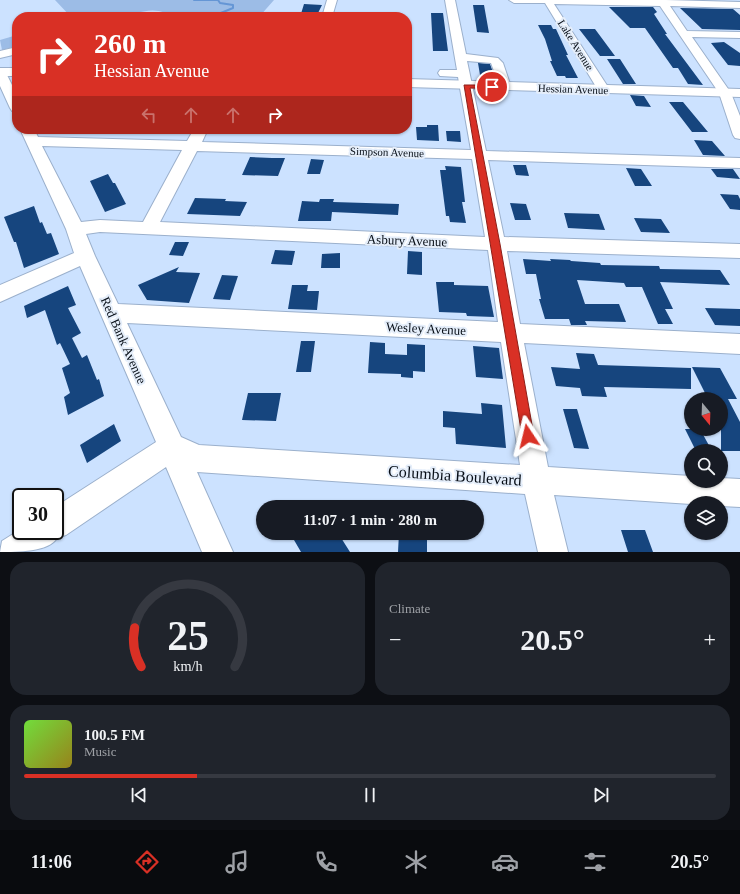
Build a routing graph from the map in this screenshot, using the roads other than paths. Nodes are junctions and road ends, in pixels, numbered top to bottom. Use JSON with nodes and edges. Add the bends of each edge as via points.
{"nodes":[{"id":1,"x":332,"y":0,"type":"edge"},
{"id":2,"x":450,"y":0,"type":"edge"},
{"id":3,"x":514,"y":0,"type":"edge"},
{"id":4,"x":548,"y":0,"type":"edge"},
{"id":5,"x":662,"y":2,"type":"edge"},
{"id":6,"x":740,"y":5,"type":"edge"},
{"id":7,"x":328,"y":12,"type":"edge"},
{"id":8,"x":684,"y":34,"type":"junction"},
{"id":9,"x":740,"y":35,"type":"edge"},
{"id":10,"x":12,"y":51,"type":"edge"},
{"id":11,"x":0,"y":55,"type":"edge"},
{"id":12,"x":461,"y":57,"type":"junction"},
{"id":13,"x":0,"y":72,"type":"edge"},
{"id":14,"x":12,"y":72,"type":"edge"},
{"id":15,"x":444,"y":73,"type":"dead end"},
{"id":16,"x":465,"y":80,"type":"junction"},
{"id":17,"x":412,"y":84,"type":"edge"},
{"id":18,"x":505,"y":87,"type":"junction"},
{"id":19,"x":604,"y":90,"type":"junction"},
{"id":20,"x":725,"y":93,"type":"junction"},
{"id":21,"x":740,"y":93,"type":"edge"},
{"id":22,"x":12,"y":97,"type":"edge"},
{"id":23,"x":739,"y":133,"type":"edge"},
{"id":24,"x":198,"y":134,"type":"edge"},
{"id":25,"x":30,"y":135,"type":"edge"},
{"id":26,"x":192,"y":145,"type":"junction"},
{"id":27,"x":478,"y":155,"type":"junction"},
{"id":28,"x":740,"y":164,"type":"edge"},
{"id":29,"x":74,"y":229,"type":"junction"},
{"id":30,"x":148,"y":229,"type":"junction"},
{"id":31,"x":496,"y":244,"type":"junction"},
{"id":32,"x":740,"y":251,"type":"edge"},
{"id":33,"x":84,"y":256,"type":"junction"},
{"id":34,"x":0,"y":294,"type":"edge"},
{"id":35,"x":112,"y":313,"type":"junction"},
{"id":36,"x":510,"y":333,"type":"junction"},
{"id":37,"x":740,"y":344,"type":"edge"},
{"id":38,"x":172,"y":448,"type":"junction"},
{"id":39,"x":536,"y":480,"type":"junction"},
{"id":40,"x":740,"y":493,"type":"edge"},
{"id":41,"x":64,"y":518,"type":"edge"},
{"id":42,"x":31,"y":540,"type":"edge"},
{"id":43,"x":13,"y":552,"type":"edge"},
{"id":44,"x":218,"y":552,"type":"edge"},
{"id":45,"x":553,"y":552,"type":"edge"}],
"edges":[{"from":1,"to":7,"type":"street"},
{"from":2,"to":12,"type":"street"},
{"from":3,"to":4,"type":"street"},
{"from":4,"to":5,"type":"street"},
{"from":4,"to":19,"type":"street","name":"Lake Avenue"},
{"from":5,"to":6,"type":"street"},
{"from":5,"to":8,"type":"street"},
{"from":8,"to":9,"type":"street"},
{"from":8,"to":20,"type":"street"},
{"from":10,"to":11,"type":"street"},
{"from":12,"to":16,"type":"street"},
{"from":12,"to":18,"type":"street","via":[[497,62]]},
{"from":13,"to":14,"type":"main road"},
{"from":13,"to":22,"type":"street"},
{"from":15,"to":16,"type":"street"},
{"from":16,"to":17,"type":"main road","name":"Hessian Avenue"},
{"from":16,"to":18,"type":"main road","name":"Hessian Avenue"},
{"from":16,"to":27,"type":"street"},
{"from":18,"to":19,"type":"main road","name":"Hessian Avenue"},
{"from":19,"to":20,"type":"main road","name":"Hessian Avenue"},
{"from":20,"to":21,"type":"main road","name":"Hessian Avenue"},
{"from":20,"to":23,"type":"street"},
{"from":24,"to":26,"type":"street"},
{"from":25,"to":26,"type":"street","name":"Simpson Avenue"},
{"from":25,"to":29,"type":"street","name":"Red Bank Avenue"},
{"from":26,"to":27,"type":"street","name":"Simpson Avenue"},
{"from":26,"to":30,"type":"street"},
{"from":27,"to":28,"type":"street","name":"Simpson Avenue"},
{"from":27,"to":31,"type":"street"},
{"from":29,"to":30,"type":"street","name":"Asbury Avenue","via":[[100,226]]},
{"from":29,"to":33,"type":"street","name":"Red Bank Avenue"},
{"from":30,"to":31,"type":"street","name":"Asbury Avenue"},
{"from":31,"to":32,"type":"street","name":"Asbury Avenue"},
{"from":31,"to":36,"type":"street"},
{"from":33,"to":34,"type":"street"},
{"from":33,"to":35,"type":"street","name":"Red Bank Avenue"},
{"from":35,"to":36,"type":"street","name":"Wesley Avenue"},
{"from":35,"to":38,"type":"street","name":"Red Bank Avenue"},
{"from":36,"to":37,"type":"street","name":"Wesley Avenue"},
{"from":36,"to":39,"type":"street"},
{"from":38,"to":39,"type":"street","name":"Columbia Boulevard","via":[[198,459]]},
{"from":38,"to":41,"type":"street"},
{"from":38,"to":44,"type":"street","name":"Red Bank Avenue"},
{"from":39,"to":40,"type":"street","name":"Columbia Boulevard"},
{"from":39,"to":45,"type":"street"},
{"from":42,"to":43,"type":"street"}]}
